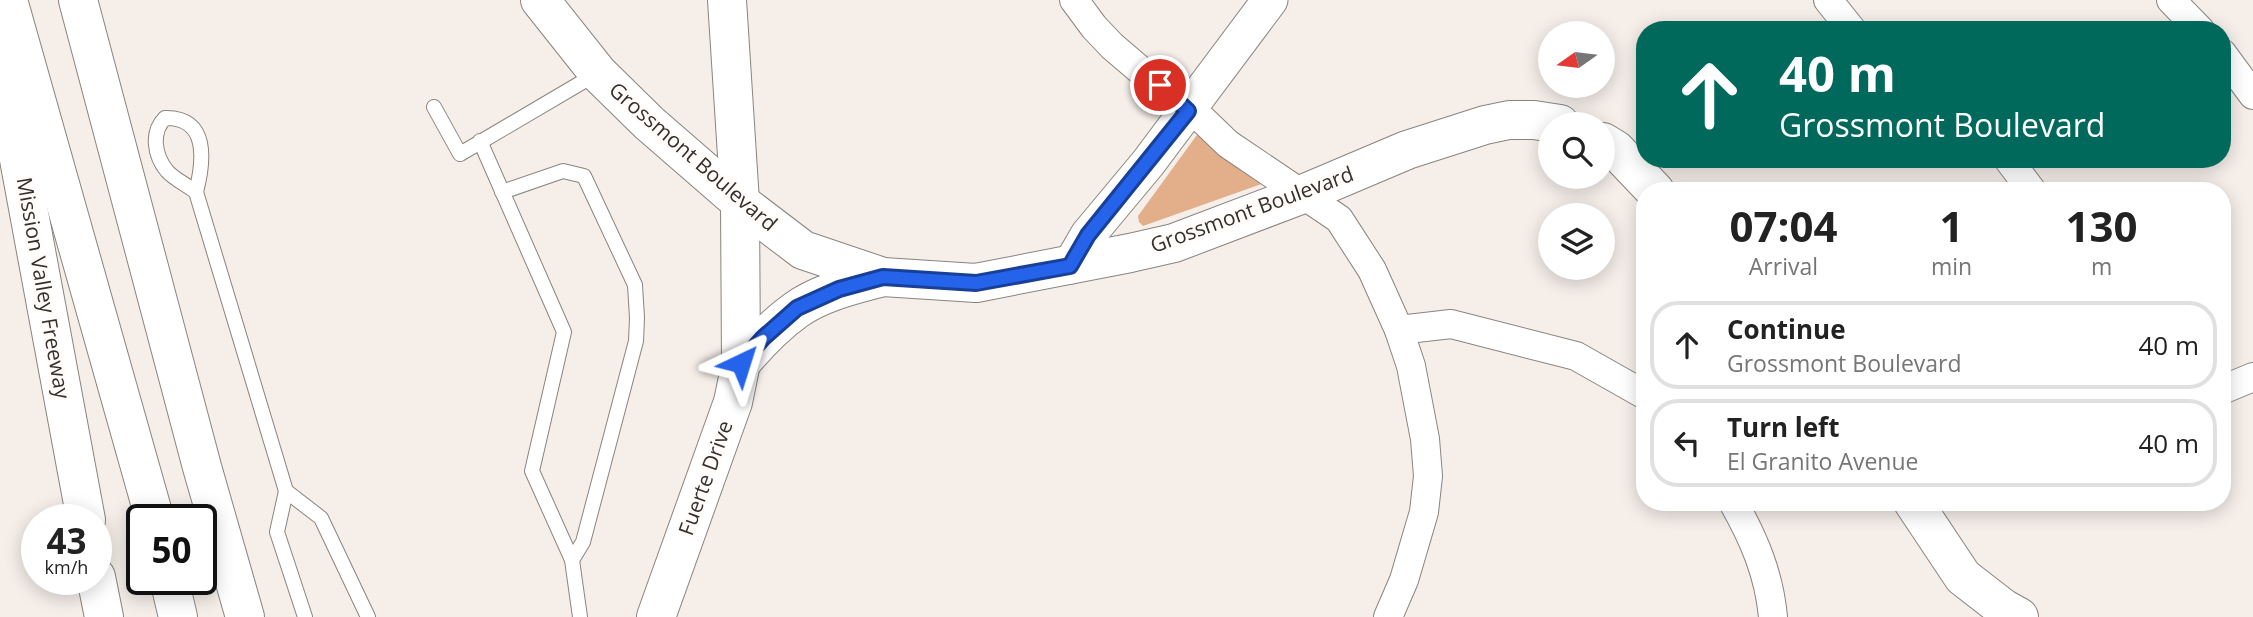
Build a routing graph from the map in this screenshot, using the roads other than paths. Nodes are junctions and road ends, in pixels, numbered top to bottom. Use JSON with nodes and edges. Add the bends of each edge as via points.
{"nodes":[{"id":1,"x":8,"y":0,"type":"edge"},
{"id":2,"x":78,"y":0,"type":"edge"},
{"id":3,"x":540,"y":0,"type":"edge"},
{"id":4,"x":727,"y":0,"type":"edge"},
{"id":5,"x":1074,"y":0,"type":"edge"},
{"id":6,"x":1270,"y":0,"type":"edge"},
{"id":7,"x":1828,"y":0,"type":"edge"},
{"id":8,"x":2171,"y":0,"type":"edge"},
{"id":9,"x":1845,"y":21,"type":"edge"},
{"id":10,"x":2191,"y":21,"type":"edge"},
{"id":11,"x":0,"y":57,"type":"edge"},
{"id":12,"x":2231,"y":65,"type":"edge"},
{"id":13,"x":598,"y":73,"type":"junction"},
{"id":14,"x":2253,"y":95,"type":"edge"},
{"id":15,"x":434,"y":107,"type":"dead end"},
{"id":16,"x":1188,"y":111,"type":"junction"},
{"id":17,"x":1538,"y":121,"type":"edge"},
{"id":18,"x":481,"y":141,"type":"junction"},
{"id":19,"x":1615,"y":149,"type":"edge"},
{"id":20,"x":1646,"y":182,"type":"edge"},
{"id":21,"x":196,"y":192,"type":"junction"},
{"id":22,"x":502,"y":192,"type":"junction"},
{"id":23,"x":1303,"y":194,"type":"junction"},
{"id":24,"x":740,"y":202,"type":"junction"},
{"id":25,"x":1070,"y":266,"type":"junction"},
{"id":26,"x":883,"y":277,"type":"junction"},
{"id":27,"x":1399,"y":330,"type":"junction"},
{"id":28,"x":741,"y":363,"type":"junction"},
{"id":29,"x":2253,"y":377,"type":"edge"},
{"id":30,"x":2231,"y":386,"type":"edge"},
{"id":31,"x":1636,"y":390,"type":"edge"},
{"id":32,"x":286,"y":492,"type":"junction"},
{"id":33,"x":83,"y":504,"type":"edge"},
{"id":34,"x":150,"y":504,"type":"edge"},
{"id":35,"x":1739,"y":511,"type":"edge"},
{"id":36,"x":1919,"y":511,"type":"edge"},
{"id":37,"x":572,"y":560,"type":"junction"},
{"id":38,"x":100,"y":595,"type":"edge"},
{"id":39,"x":173,"y":595,"type":"edge"},
{"id":40,"x":104,"y":617,"type":"edge"},
{"id":41,"x":178,"y":617,"type":"edge"},
{"id":42,"x":245,"y":617,"type":"edge"},
{"id":43,"x":305,"y":617,"type":"edge"},
{"id":44,"x":368,"y":617,"type":"edge"},
{"id":45,"x":580,"y":617,"type":"edge"},
{"id":46,"x":656,"y":617,"type":"edge"},
{"id":47,"x":1388,"y":617,"type":"edge"},
{"id":48,"x":1773,"y":617,"type":"edge"},
{"id":49,"x":2019,"y":617,"type":"edge"}],
"edges":[{"from":1,"to":34,"type":"main road"},
{"from":2,"to":42,"type":"main road"},
{"from":3,"to":13,"type":"main road","name":"Grossmont Boulevard"},
{"from":4,"to":24,"type":"main road","name":"Fuerte Drive"},
{"from":5,"to":16,"type":"street","via":[[1112,46]]},
{"from":6,"to":16,"type":"street"},
{"from":7,"to":9,"type":"street"},
{"from":8,"to":10,"type":"street"},
{"from":11,"to":33,"type":"main road","name":"Mission Valley Freeway"},
{"from":12,"to":14,"type":"street"},
{"from":13,"to":18,"type":"lane"},
{"from":13,"to":24,"type":"main road","name":"Grossmont Boulevard"},
{"from":15,"to":18,"type":"lane","via":[[460,154]]},
{"from":16,"to":23,"type":"street"},
{"from":16,"to":25,"type":"street","via":[[1088,235]]},
{"from":17,"to":23,"type":"main road","name":"Grossmont Boulevard","via":[[1485,125],[1407,150]]},
{"from":18,"to":22,"type":"lane"},
{"from":19,"to":20,"type":"main road"},
{"from":21,"to":21,"type":"lane","via":[[202,166],[194,127],[179,118],[165,118],[155,139],[158,153],[167,170]]},
{"from":21,"to":32,"type":"lane"},
{"from":22,"to":37,"type":"lane","via":[[564,332],[532,471]]},
{"from":22,"to":37,"type":"lane","via":[[563,171],[584,176],[635,285],[636,341],[583,542]]},
{"from":23,"to":25,"type":"main road","name":"Grossmont Boulevard","via":[[1174,243]]},
{"from":23,"to":27,"type":"street","via":[[1347,230],[1372,270]]},
{"from":24,"to":26,"type":"main road","name":"Grossmont Boulevard","via":[[803,250]]},
{"from":24,"to":28,"type":"main road","name":"Fuerte Drive"},
{"from":25,"to":26,"type":"main road","name":"Grossmont Boulevard","via":[[976,283]]},
{"from":26,"to":28,"type":"main road","via":[[839,289],[797,308]]},
{"from":27,"to":31,"type":"street","via":[[1451,324],[1576,356]]},
{"from":27,"to":47,"type":"street","via":[[1420,402],[1428,476],[1424,512]]},
{"from":28,"to":46,"type":"main road","name":"Fuerte Drive","via":[[733,402]]},
{"from":29,"to":30,"type":"street"},
{"from":32,"to":43,"type":"lane","via":[[277,531]]},
{"from":32,"to":44,"type":"lane","via":[[321,518]]},
{"from":35,"to":48,"type":"street","via":[[1765,568]]},
{"from":36,"to":49,"type":"main road","via":[[1963,577]]},
{"from":37,"to":45,"type":"lane"},
{"from":38,"to":40,"type":"main road"},
{"from":39,"to":41,"type":"main road"}]}
